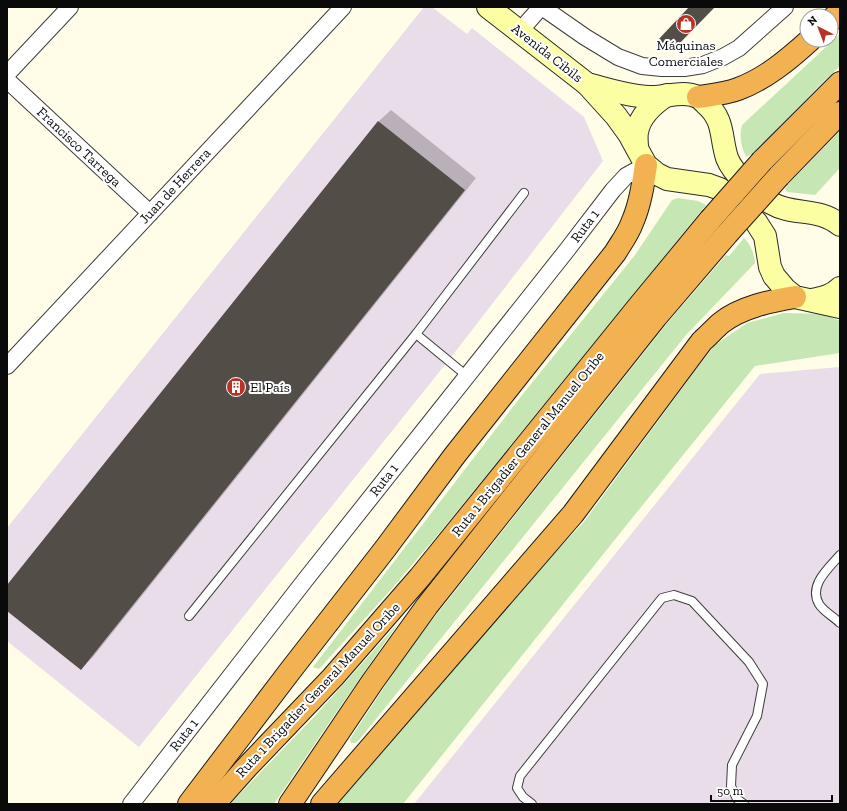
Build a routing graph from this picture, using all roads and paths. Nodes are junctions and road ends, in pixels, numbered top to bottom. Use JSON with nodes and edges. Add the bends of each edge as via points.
{"nodes":[{"id":1,"x":70,"y":7,"type":"edge"},
{"id":2,"x":343,"y":7,"type":"edge"},
{"id":3,"x":488,"y":7,"type":"edge"},
{"id":4,"x":541,"y":7,"type":"edge"},
{"id":5,"x":785,"y":7,"type":"edge"},
{"id":6,"x":519,"y":32,"type":"junction"},
{"id":7,"x":800,"y":48,"type":"edge"},
{"id":8,"x":7,"y":74,"type":"edge"},
{"id":9,"x":7,"y":80,"type":"edge"},
{"id":10,"x":840,"y":83,"type":"edge"},
{"id":11,"x":587,"y":84,"type":"junction"},
{"id":12,"x":667,"y":95,"type":"junction"},
{"id":13,"x":698,"y":97,"type":"junction"},
{"id":14,"x":840,"y":113,"type":"edge"},
{"id":15,"x":641,"y":157,"type":"junction"},
{"id":16,"x":524,"y":193,"type":"dead end"},
{"id":17,"x":150,"y":213,"type":"junction"},
{"id":18,"x":840,"y":225,"type":"edge"},
{"id":19,"x":840,"y":288,"type":"edge"},
{"id":20,"x":803,"y":298,"type":"junction"},
{"id":21,"x":840,"y":308,"type":"edge"},
{"id":22,"x":416,"y":334,"type":"junction"},
{"id":23,"x":7,"y":366,"type":"edge"},
{"id":24,"x":467,"y":376,"type":"junction"},
{"id":25,"x":840,"y":555,"type":"edge"},
{"id":26,"x":189,"y":616,"type":"dead end"},
{"id":27,"x":840,"y":623,"type":"edge"},
{"id":28,"x":735,"y":801,"type":"edge"},
{"id":29,"x":131,"y":804,"type":"edge"},
{"id":30,"x":189,"y":804,"type":"edge"},
{"id":31,"x":214,"y":804,"type":"edge"},
{"id":32,"x":290,"y":804,"type":"edge"},
{"id":33,"x":322,"y":804,"type":"edge"},
{"id":34,"x":532,"y":804,"type":"edge"},
{"id":35,"x":744,"y":804,"type":"edge"}],
"edges":[{"from":1,"to":8,"type":"street"},
{"from":2,"to":17,"type":"street","name":"Juan de Herrera"},
{"from":3,"to":6,"type":"street","name":"Avenida Cibils"},
{"from":4,"to":5,"type":"street","via":[[618,57],[642,66],[662,68],[702,65],[723,57],[739,48]]},
{"from":4,"to":6,"type":"street"},
{"from":6,"to":11,"type":"street","name":"Avenida Cibils"},
{"from":7,"to":13,"type":"highway","via":[[753,82],[736,90]]},
{"from":9,"to":17,"type":"street","name":"Francisco Tarrega"},
{"from":10,"to":31,"type":"highway","name":"Ruta 1 Brigadier General Manuel Oribe","bridge":true,"via":[[762,161],[710,220],[420,577],[347,661]]},
{"from":11,"to":12,"type":"street","name":"Avenida Cibils","via":[[635,96]]},
{"from":11,"to":15,"type":"street","name":"Avenida Cibils","via":[[616,116]]},
{"from":12,"to":13,"type":"street","name":"Avenida Cibils"},
{"from":12,"to":15,"type":"street","via":[[654,103],[641,120],[637,132]]},
{"from":13,"to":18,"type":"street","via":[[720,122],[728,159],[741,180],[771,204],[791,210],[822,214]]},
{"from":14,"to":32,"type":"highway","name":"Ruta 1 Brigadier General Manuel Oribe","bridge":true,"via":[[779,176],[651,323],[427,606]]},
{"from":15,"to":20,"type":"street","name":"Avenida Cibils","via":[[657,174],[666,179],[720,189],[756,222],[765,236],[774,276],[785,289]]},
{"from":15,"to":24,"type":"street","name":"Ruta 1"},
{"from":15,"to":30,"type":"highway","via":[[643,189],[632,224],[615,253],[460,449]]},
{"from":16,"to":22,"type":"lane"},
{"from":17,"to":23,"type":"street","name":"Juan de Herrera"},
{"from":19,"to":20,"type":"street","via":[[826,297]]},
{"from":20,"to":21,"type":"street","name":"Avenida Cibils"},
{"from":20,"to":33,"type":"highway","via":[[771,301],[739,313],[722,323],[702,341],[573,514]]},
{"from":22,"to":24,"type":"lane"},
{"from":22,"to":26,"type":"lane"},
{"from":24,"to":29,"type":"street","name":"Ruta 1"},
{"from":25,"to":27,"type":"lane","via":[[819,581],[815,592],[819,604]]},
{"from":28,"to":34,"type":"lane","via":[[731,786],[732,765],[757,716],[763,684],[749,662],[692,601],[674,595],[662,598],[520,776],[517,788]]},
{"from":28,"to":35,"type":"lane"}]}
